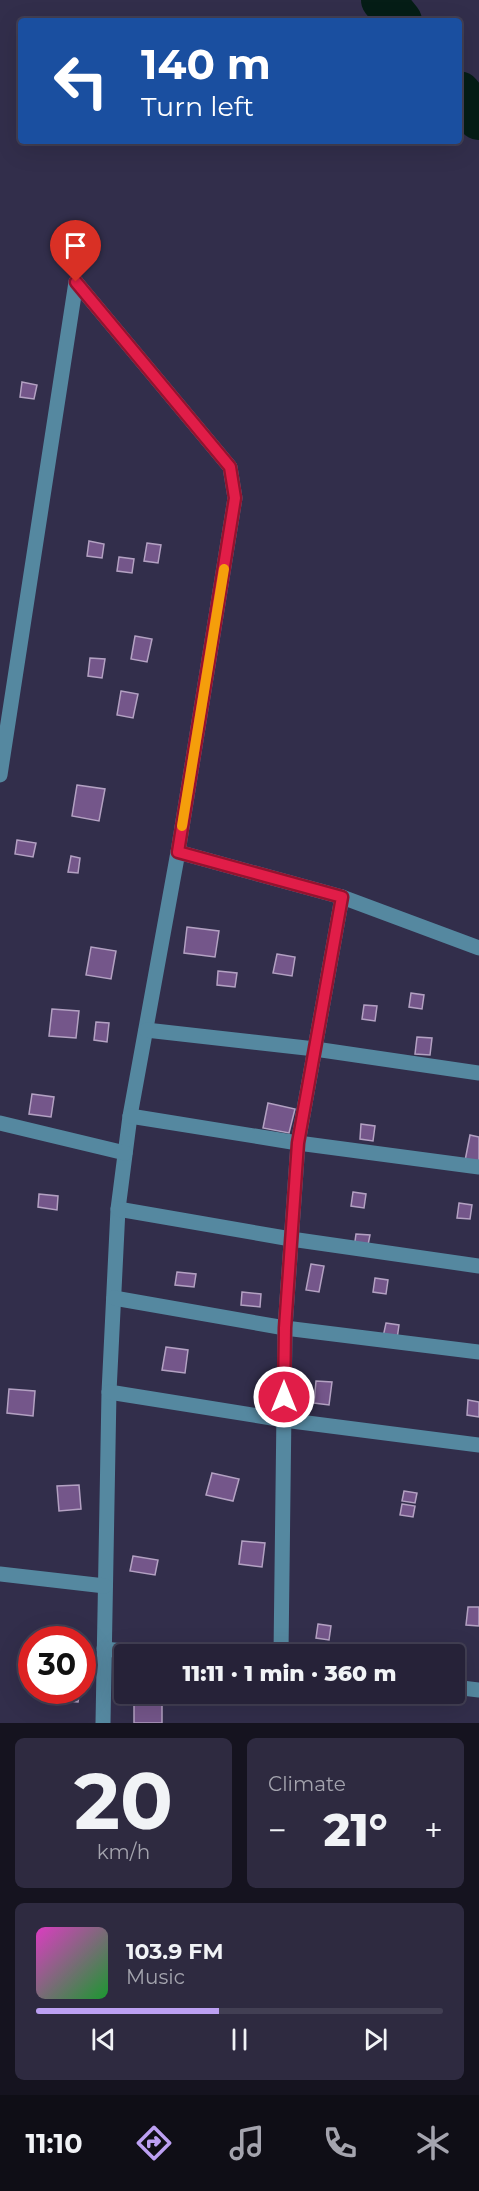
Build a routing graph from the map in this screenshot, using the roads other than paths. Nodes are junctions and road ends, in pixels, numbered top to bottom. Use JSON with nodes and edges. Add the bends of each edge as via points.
{"nodes":[{"id":1,"x":0,"y":775,"type":"edge"},
{"id":2,"x":178,"y":852,"type":"junction"},
{"id":3,"x":342,"y":897,"type":"junction"},
{"id":4,"x":479,"y":948,"type":"edge"},
{"id":5,"x":146,"y":1030,"type":"junction"},
{"id":6,"x":315,"y":1049,"type":"junction"},
{"id":7,"x":479,"y":1073,"type":"edge"},
{"id":8,"x":130,"y":1116,"type":"junction"},
{"id":9,"x":0,"y":1123,"type":"edge"},
{"id":10,"x":298,"y":1143,"type":"junction"},
{"id":11,"x":125,"y":1153,"type":"junction"},
{"id":12,"x":479,"y":1167,"type":"edge"},
{"id":13,"x":118,"y":1209,"type":"junction"},
{"id":14,"x":291,"y":1239,"type":"junction"},
{"id":15,"x":479,"y":1266,"type":"edge"},
{"id":16,"x":114,"y":1298,"type":"junction"},
{"id":17,"x":285,"y":1328,"type":"junction"},
{"id":18,"x":479,"y":1352,"type":"edge"},
{"id":19,"x":109,"y":1392,"type":"junction"},
{"id":20,"x":284,"y":1420,"type":"junction"},
{"id":21,"x":479,"y":1445,"type":"edge"},
{"id":22,"x":0,"y":1574,"type":"edge"},
{"id":23,"x":105,"y":1586,"type":"junction"},
{"id":24,"x":281,"y":1644,"type":"edge"},
{"id":25,"x":104,"y":1649,"type":"junction"},
{"id":26,"x":114,"y":1650,"type":"edge"},
{"id":27,"x":103,"y":1723,"type":"edge"}],
"edges":[{"from":1,"to":2,"type":"street","via":[[76,282],[230,467],[235,498]]},
{"from":2,"to":3,"type":"street"},
{"from":2,"to":5,"type":"street"},
{"from":3,"to":4,"type":"street"},
{"from":3,"to":6,"type":"street"},
{"from":5,"to":6,"type":"street"},
{"from":5,"to":8,"type":"street"},
{"from":6,"to":7,"type":"street"},
{"from":6,"to":10,"type":"street"},
{"from":8,"to":10,"type":"street"},
{"from":8,"to":11,"type":"street"},
{"from":9,"to":11,"type":"street"},
{"from":10,"to":12,"type":"street"},
{"from":10,"to":14,"type":"street"},
{"from":11,"to":13,"type":"street"},
{"from":13,"to":14,"type":"street"},
{"from":13,"to":16,"type":"street"},
{"from":14,"to":15,"type":"street"},
{"from":14,"to":17,"type":"street"},
{"from":16,"to":17,"type":"street"},
{"from":16,"to":19,"type":"street"},
{"from":17,"to":18,"type":"street"},
{"from":17,"to":20,"type":"street"},
{"from":19,"to":20,"type":"street"},
{"from":19,"to":23,"type":"street"},
{"from":20,"to":21,"type":"street"},
{"from":20,"to":24,"type":"street"},
{"from":22,"to":23,"type":"street"},
{"from":23,"to":25,"type":"street"},
{"from":25,"to":26,"type":"street"},
{"from":25,"to":27,"type":"street"}]}
